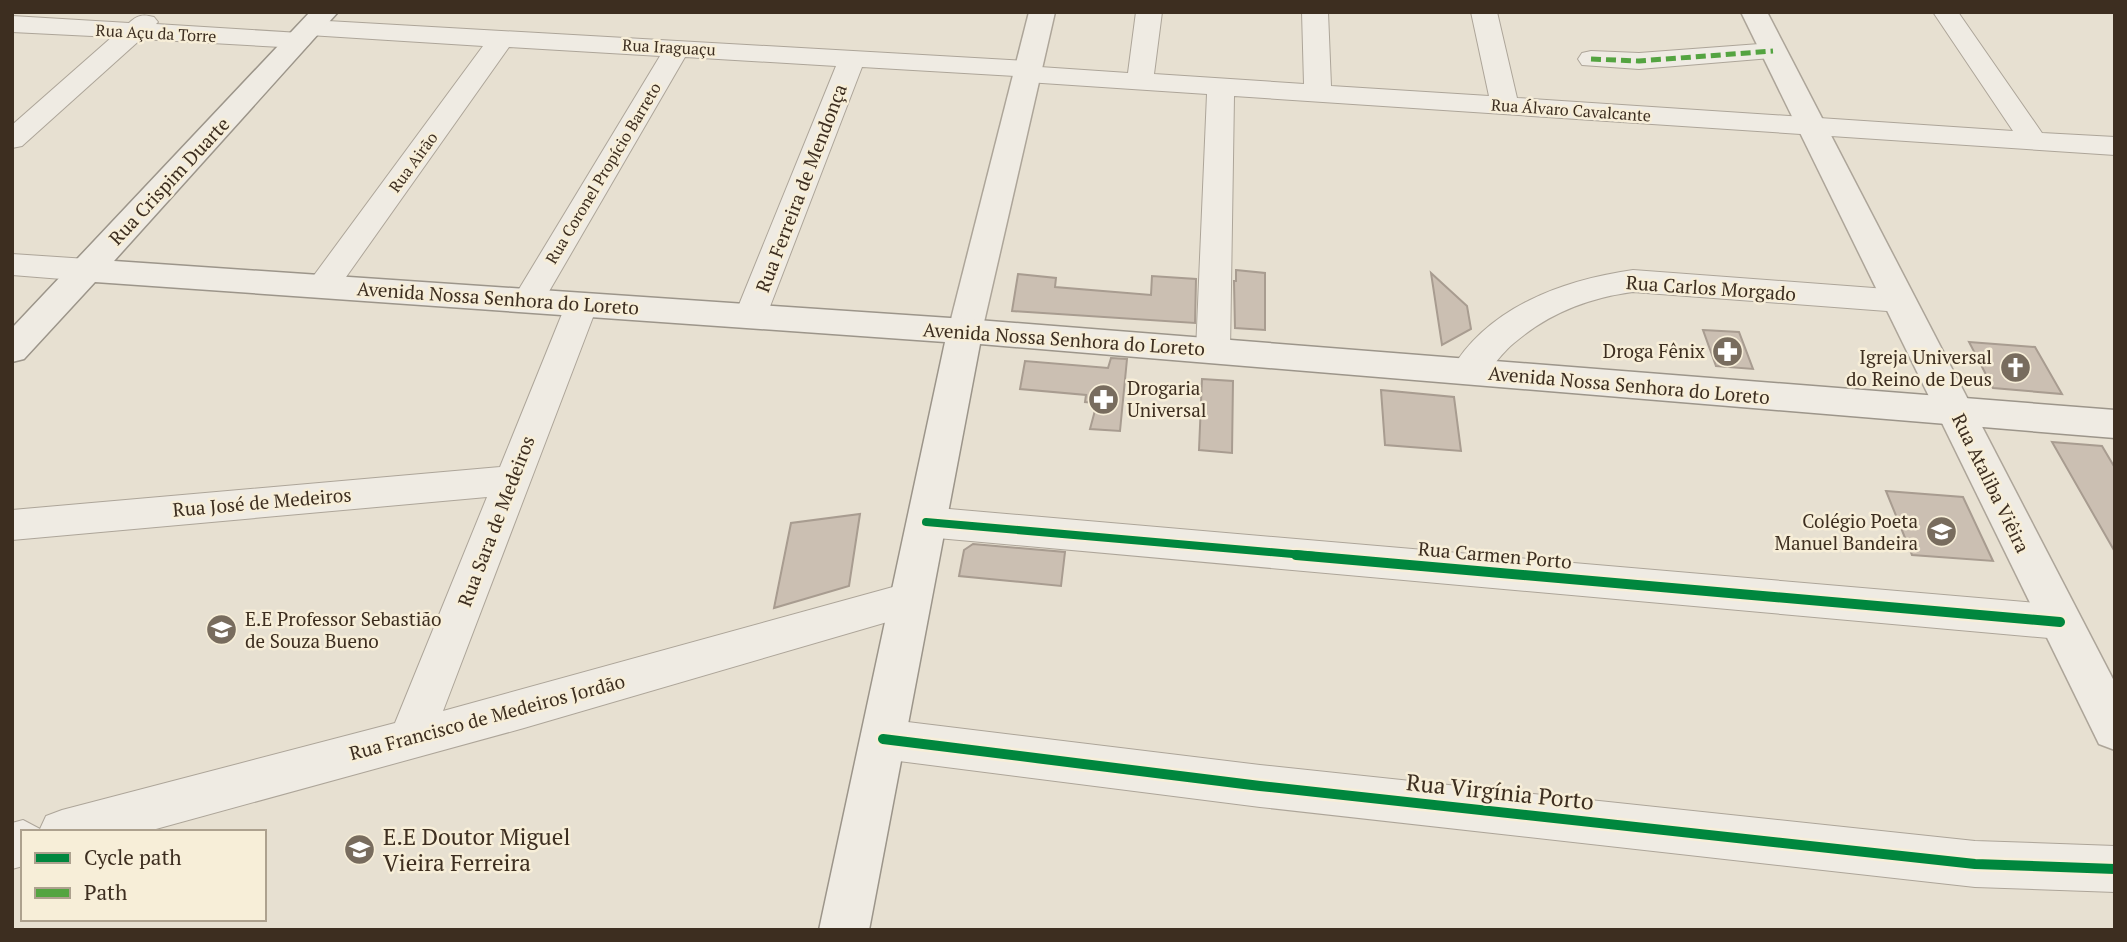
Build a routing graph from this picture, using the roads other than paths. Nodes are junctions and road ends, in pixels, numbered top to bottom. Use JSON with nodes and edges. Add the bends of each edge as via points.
{"nodes":[{"id":1,"x":156,"y":12,"type":"edge"},
{"id":2,"x":1042,"y":12,"type":"edge"},
{"id":3,"x":1149,"y":12,"type":"edge"},
{"id":4,"x":1315,"y":12,"type":"edge"},
{"id":5,"x":1484,"y":12,"type":"edge"},
{"id":6,"x":1754,"y":12,"type":"edge"},
{"id":7,"x":1945,"y":12,"type":"edge"},
{"id":8,"x":12,"y":24,"type":"edge"},
{"id":9,"x":312,"y":27,"type":"edge"},
{"id":10,"x":134,"y":32,"type":"junction"},
{"id":11,"x":502,"y":38,"type":"junction"},
{"id":12,"x":678,"y":47,"type":"junction"},
{"id":13,"x":1773,"y":51,"type":"junction"},
{"id":14,"x":852,"y":58,"type":"junction"},
{"id":15,"x":1591,"y":60,"type":"dead end"},
{"id":16,"x":1028,"y":71,"type":"junction"},
{"id":17,"x":1140,"y":82,"type":"junction"},
{"id":18,"x":1221,"y":87,"type":"junction"},
{"id":19,"x":1318,"y":95,"type":"junction"},
{"id":20,"x":1505,"y":105,"type":"junction"},
{"id":21,"x":1811,"y":127,"type":"junction"},
{"id":22,"x":12,"y":140,"type":"edge"},
{"id":23,"x":2034,"y":141,"type":"junction"},
{"id":24,"x":2115,"y":146,"type":"edge"},
{"id":25,"x":12,"y":264,"type":"edge"},
{"id":26,"x":87,"y":270,"type":"junction"},
{"id":27,"x":323,"y":286,"type":"junction"},
{"id":28,"x":529,"y":299,"type":"junction"},
{"id":29,"x":1900,"y":302,"type":"junction"},
{"id":30,"x":582,"y":304,"type":"junction"},
{"id":31,"x":750,"y":317,"type":"junction"},
{"id":32,"x":965,"y":331,"type":"junction"},
{"id":33,"x":12,"y":350,"type":"edge"},
{"id":34,"x":1213,"y":351,"type":"junction"},
{"id":35,"x":1468,"y":372,"type":"junction"},
{"id":36,"x":1955,"y":411,"type":"junction"},
{"id":37,"x":2115,"y":424,"type":"edge"},
{"id":38,"x":513,"y":480,"type":"junction"},
{"id":39,"x":926,"y":522,"type":"junction"},
{"id":40,"x":12,"y":525,"type":"edge"},
{"id":41,"x":911,"y":599,"type":"junction"},
{"id":42,"x":2060,"y":622,"type":"junction"},
{"id":43,"x":2111,"y":713,"type":"edge"},
{"id":44,"x":411,"y":738,"type":"junction"},
{"id":45,"x":883,"y":739,"type":"junction"},
{"id":46,"x":69,"y":830,"type":"edge"},
{"id":47,"x":2115,"y":869,"type":"edge"},
{"id":48,"x":844,"y":930,"type":"edge"}],
"edges":[{"from":1,"to":10,"type":"street"},
{"from":2,"to":16,"type":"main road"},
{"from":3,"to":17,"type":"street"},
{"from":4,"to":19,"type":"street"},
{"from":5,"to":20,"type":"street"},
{"from":6,"to":13,"type":"main road","name":"Rua Ataliba Viêira"},
{"from":7,"to":23,"type":"street"},
{"from":8,"to":10,"type":"street","name":"Rua Açu da Torre"},
{"from":9,"to":10,"type":"street","name":"Rua Açu da Torre"},
{"from":9,"to":11,"type":"street","name":"Rua Iraguaçu"},
{"from":9,"to":26,"type":"main road","name":"Rua Crispim Duarte"},
{"from":10,"to":22,"type":"street"},
{"from":11,"to":12,"type":"street","name":"Rua Iraguaçu"},
{"from":11,"to":27,"type":"street","name":"Rua Airão"},
{"from":12,"to":14,"type":"street","name":"Rua Iraguaçu"},
{"from":12,"to":28,"type":"street","name":"Rua Coronel Propício Barreto"},
{"from":13,"to":15,"type":"street"},
{"from":13,"to":21,"type":"main road","name":"Rua Ataliba Viêira"},
{"from":14,"to":16,"type":"street","name":"Rua Iraguaçu"},
{"from":14,"to":31,"type":"street","name":"Rua Ferreira de Mendonça"},
{"from":16,"to":17,"type":"street","name":"Rua Álvaro Cavalcante"},
{"from":16,"to":32,"type":"main road"},
{"from":17,"to":18,"type":"street","name":"Rua Álvaro Cavalcante"},
{"from":18,"to":19,"type":"street","name":"Rua Álvaro Cavalcante"},
{"from":18,"to":34,"type":"street"},
{"from":19,"to":20,"type":"street","name":"Rua Álvaro Cavalcante"},
{"from":20,"to":21,"type":"street","name":"Rua Álvaro Cavalcante"},
{"from":21,"to":23,"type":"street","name":"Rua Álvaro Cavalcante"},
{"from":21,"to":29,"type":"main road","name":"Rua Ataliba Viêira"},
{"from":23,"to":24,"type":"street","name":"Rua Álvaro Cavalcante"},
{"from":25,"to":26,"type":"street","name":"Avenida Nossa Senhora do Loreto"},
{"from":26,"to":27,"type":"main road","name":"Avenida Nossa Senhora do Loreto"},
{"from":26,"to":33,"type":"main road","name":"Rua Crispim Duarte"},
{"from":27,"to":28,"type":"main road","name":"Avenida Nossa Senhora do Loreto"},
{"from":28,"to":30,"type":"main road","name":"Avenida Nossa Senhora do Loreto"},
{"from":29,"to":35,"type":"street","name":"Rua Carlos Morgado","via":[[1611,283],[1577,292],[1524,317],[1484,348]]},
{"from":29,"to":36,"type":"main road","name":"Rua Ataliba Viêira"},
{"from":30,"to":31,"type":"main road","name":"Avenida Nossa Senhora do Loreto"},
{"from":30,"to":38,"type":"street","name":"Rua Sara de Medeiros"},
{"from":31,"to":32,"type":"main road","name":"Avenida Nossa Senhora do Loreto"},
{"from":32,"to":34,"type":"main road","name":"Avenida Nossa Senhora do Loreto"},
{"from":32,"to":39,"type":"main road"},
{"from":34,"to":35,"type":"main road","name":"Avenida Nossa Senhora do Loreto"},
{"from":35,"to":36,"type":"main road","name":"Avenida Nossa Senhora do Loreto"},
{"from":36,"to":37,"type":"main road","name":"Avenida Nossa Senhora do Loreto"},
{"from":36,"to":42,"type":"main road","name":"Rua Ataliba Viêira"},
{"from":38,"to":40,"type":"street","name":"Rua José de Medeiros"},
{"from":38,"to":44,"type":"street","name":"Rua Sara de Medeiros"},
{"from":39,"to":41,"type":"main road"},
{"from":39,"to":42,"type":"street","name":"Rua Carmen Porto"},
{"from":41,"to":44,"type":"street","name":"Rua Francisco de Medeiros Jordão"},
{"from":41,"to":45,"type":"main road"},
{"from":42,"to":43,"type":"main road","name":"Rua Ataliba Viêira"},
{"from":44,"to":46,"type":"street","name":"Rua Francisco de Medeiros Jordão"},
{"from":45,"to":47,"type":"street","name":"Rua Virgínia Porto","via":[[1260,786],[1975,864]]},
{"from":45,"to":48,"type":"main road"}]}
